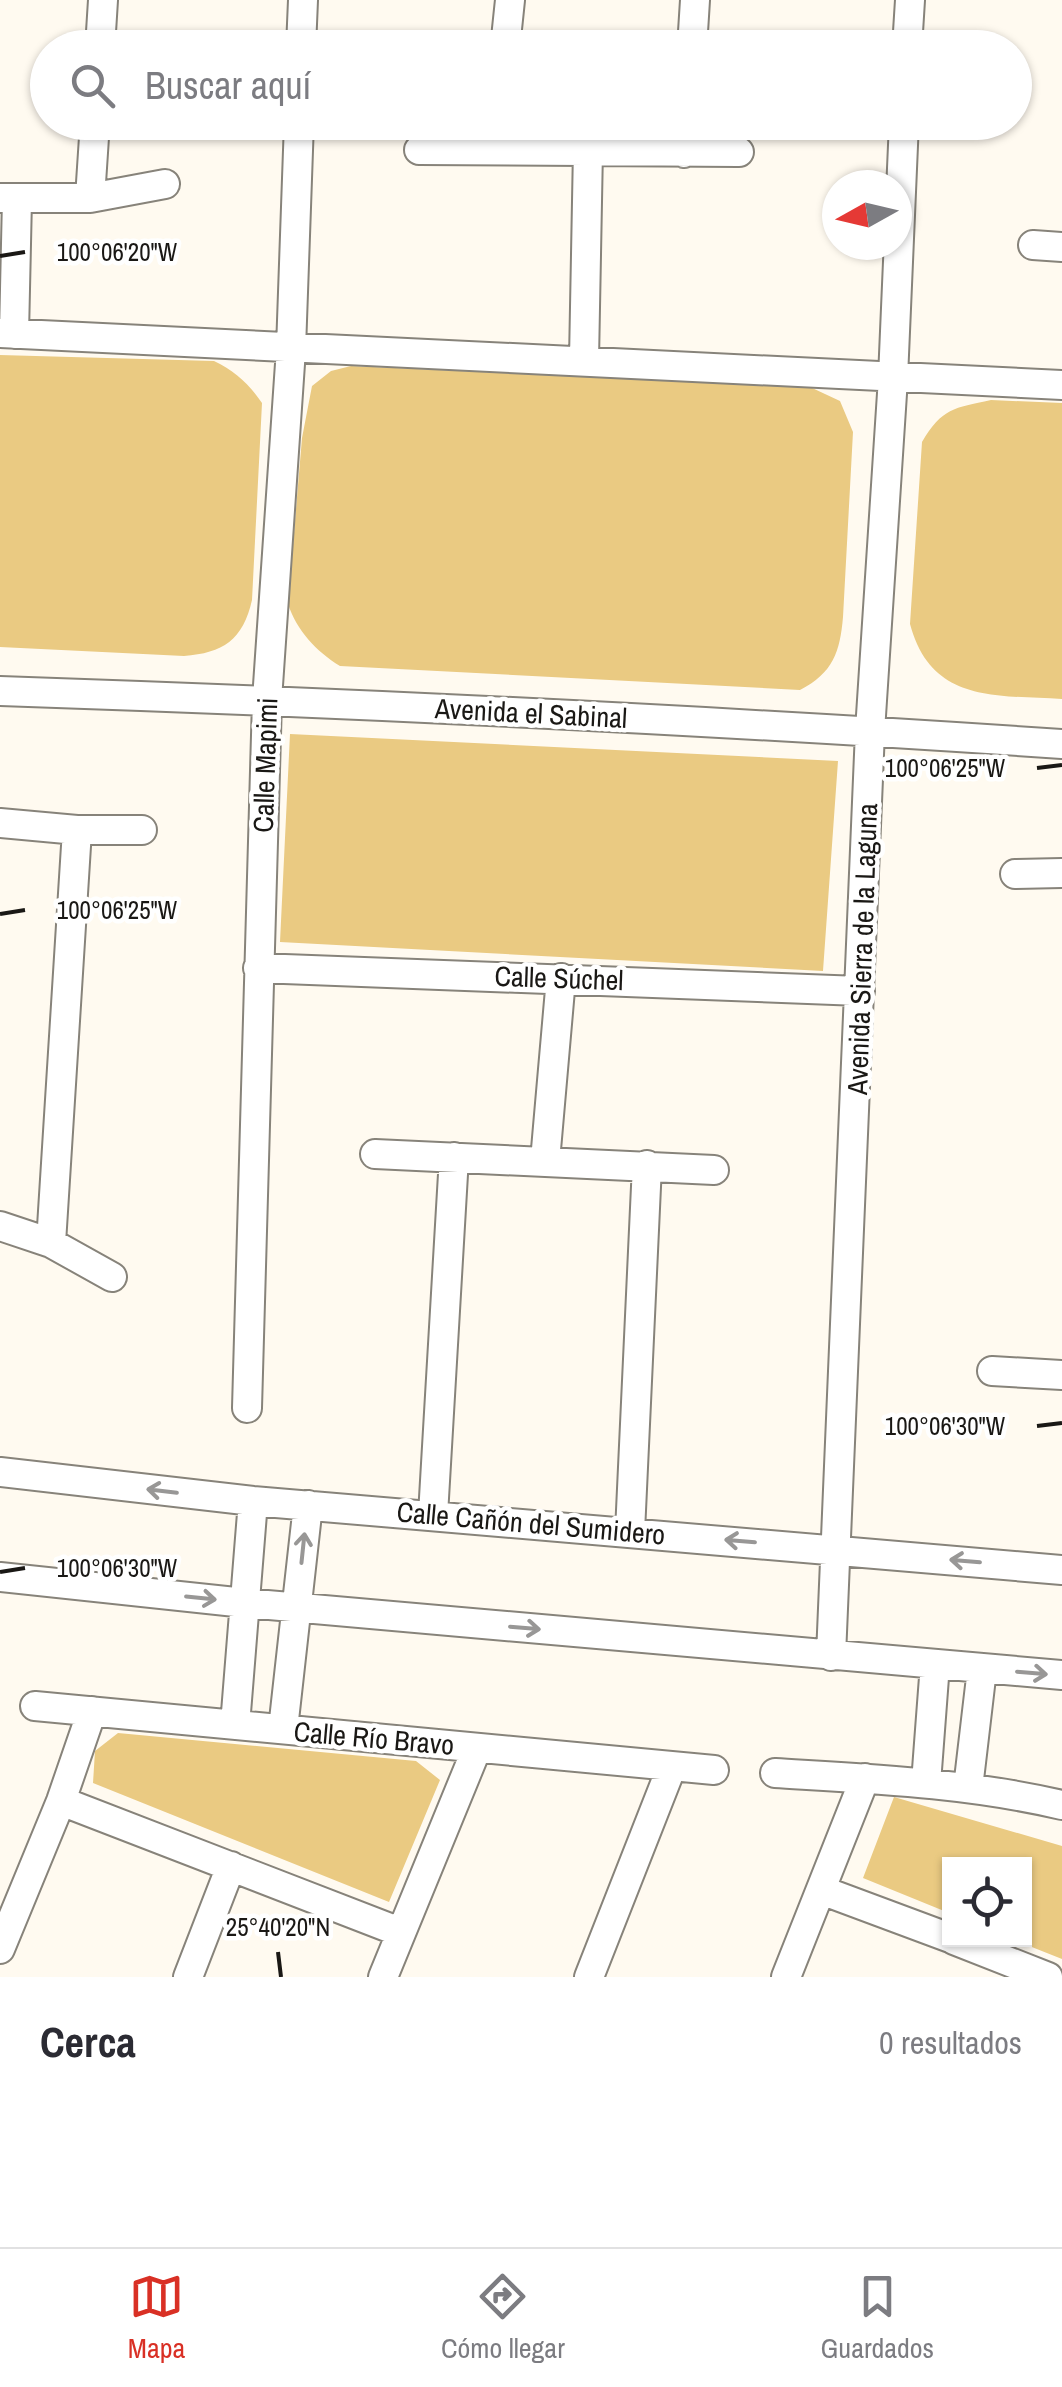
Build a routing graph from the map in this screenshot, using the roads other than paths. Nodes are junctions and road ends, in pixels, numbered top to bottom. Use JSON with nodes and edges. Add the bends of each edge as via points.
{"nodes":[{"id":1,"x":103,"y":0,"type":"edge"},
{"id":2,"x":303,"y":0,"type":"edge"},
{"id":3,"x":510,"y":0,"type":"edge"},
{"id":4,"x":696,"y":0,"type":"edge"},
{"id":5,"x":910,"y":0,"type":"edge"},
{"id":6,"x":101,"y":30,"type":"edge"},
{"id":7,"x":302,"y":30,"type":"edge"},
{"id":8,"x":507,"y":30,"type":"edge"},
{"id":9,"x":694,"y":30,"type":"edge"},
{"id":10,"x":909,"y":30,"type":"edge"},
{"id":11,"x":94,"y":140,"type":"edge"},
{"id":12,"x":298,"y":140,"type":"edge"},
{"id":13,"x":475,"y":140,"type":"edge"},
{"id":14,"x":526,"y":140,"type":"edge"},
{"id":15,"x":685,"y":140,"type":"edge"},
{"id":16,"x":903,"y":140,"type":"edge"},
{"id":17,"x":588,"y":149,"type":"junction"},
{"id":18,"x":419,"y":150,"type":"dead end"},
{"id":19,"x":739,"y":152,"type":"dead end"},
{"id":20,"x":684,"y":153,"type":"junction"},
{"id":21,"x":165,"y":184,"type":"dead end"},
{"id":22,"x":8,"y":198,"type":"edge"},
{"id":23,"x":90,"y":198,"type":"junction"},
{"id":24,"x":1033,"y":245,"type":"dead end"},
{"id":25,"x":1062,"y":247,"type":"edge"},
{"id":26,"x":7,"y":333,"type":"edge"},
{"id":27,"x":291,"y":349,"type":"junction"},
{"id":28,"x":584,"y":360,"type":"junction"},
{"id":29,"x":892,"y":378,"type":"junction"},
{"id":30,"x":1062,"y":385,"type":"edge"},
{"id":31,"x":0,"y":691,"type":"edge"},
{"id":32,"x":267,"y":700,"type":"junction"},
{"id":33,"x":870,"y":731,"type":"junction"},
{"id":34,"x":1062,"y":744,"type":"edge"},
{"id":35,"x":0,"y":823,"type":"edge"},
{"id":36,"x":77,"y":830,"type":"junction"},
{"id":37,"x":142,"y":830,"type":"dead end"},
{"id":38,"x":1062,"y":873,"type":"edge"},
{"id":39,"x":1015,"y":874,"type":"dead end"},
{"id":40,"x":258,"y":968,"type":"junction"},
{"id":41,"x":561,"y":978,"type":"junction"},
{"id":42,"x":860,"y":991,"type":"junction"},
{"id":43,"x":375,"y":1154,"type":"dead end"},
{"id":44,"x":454,"y":1157,"type":"junction"},
{"id":45,"x":545,"y":1161,"type":"junction"},
{"id":46,"x":647,"y":1165,"type":"junction"},
{"id":47,"x":714,"y":1170,"type":"dead end"},
{"id":48,"x":0,"y":1226,"type":"edge"},
{"id":49,"x":50,"y":1243,"type":"junction"},
{"id":50,"x":112,"y":1277,"type":"dead end"},
{"id":51,"x":992,"y":1371,"type":"dead end"},
{"id":52,"x":1062,"y":1375,"type":"edge"},
{"id":53,"x":247,"y":1408,"type":"dead end"},
{"id":54,"x":0,"y":1472,"type":"edge"},
{"id":55,"x":253,"y":1501,"type":"junction"},
{"id":56,"x":308,"y":1505,"type":"junction"},
{"id":57,"x":433,"y":1515,"type":"junction"},
{"id":58,"x":630,"y":1532,"type":"junction"},
{"id":59,"x":837,"y":1550,"type":"junction"},
{"id":60,"x":1062,"y":1570,"type":"edge"},
{"id":61,"x":0,"y":1577,"type":"edge"},
{"id":62,"x":245,"y":1603,"type":"junction"},
{"id":63,"x":296,"y":1606,"type":"junction"},
{"id":64,"x":830,"y":1656,"type":"junction"},
{"id":65,"x":935,"y":1664,"type":"junction"},
{"id":66,"x":982,"y":1669,"type":"junction"},
{"id":67,"x":1062,"y":1675,"type":"edge"},
{"id":68,"x":34,"y":1706,"type":"dead end"},
{"id":69,"x":92,"y":1711,"type":"junction"},
{"id":70,"x":236,"y":1725,"type":"junction"},
{"id":71,"x":283,"y":1730,"type":"junction"},
{"id":72,"x":477,"y":1748,"type":"junction"},
{"id":73,"x":672,"y":1766,"type":"junction"},
{"id":74,"x":714,"y":1770,"type":"dead end"},
{"id":75,"x":775,"y":1772,"type":"dead end"},
{"id":76,"x":865,"y":1778,"type":"junction"},
{"id":77,"x":926,"y":1783,"type":"junction"},
{"id":78,"x":968,"y":1788,"type":"junction"},
{"id":79,"x":61,"y":1801,"type":"junction"},
{"id":80,"x":1062,"y":1805,"type":"edge"},
{"id":81,"x":231,"y":1866,"type":"junction"},
{"id":82,"x":821,"y":1890,"type":"junction"},
{"id":83,"x":400,"y":1932,"type":"junction"},
{"id":84,"x":942,"y":1935,"type":"edge"},
{"id":85,"x":965,"y":1947,"type":"edge"},
{"id":86,"x":0,"y":1949,"type":"edge"},
{"id":87,"x":996,"y":1967,"type":"edge"},
{"id":88,"x":188,"y":1977,"type":"edge"},
{"id":89,"x":383,"y":1977,"type":"edge"},
{"id":90,"x":590,"y":1977,"type":"edge"},
{"id":91,"x":786,"y":1977,"type":"edge"},
{"id":92,"x":1048,"y":1977,"type":"edge"}],
"edges":[{"from":1,"to":6,"type":"street"},
{"from":2,"to":7,"type":"street"},
{"from":3,"to":8,"type":"street"},
{"from":4,"to":9,"type":"street"},
{"from":5,"to":10,"type":"street"},
{"from":11,"to":23,"type":"street"},
{"from":12,"to":27,"type":"street","name":"Calle Mapimi"},
{"from":13,"to":18,"type":"street"},
{"from":14,"to":17,"type":"street"},
{"from":15,"to":20,"type":"street"},
{"from":16,"to":29,"type":"street","name":"Avenida Sierra de la Laguna"},
{"from":17,"to":20,"type":"street"},
{"from":17,"to":28,"type":"street"},
{"from":19,"to":20,"type":"street"},
{"from":21,"to":23,"type":"street"},
{"from":22,"to":23,"type":"street"},
{"from":22,"to":26,"type":"street"},
{"from":24,"to":25,"type":"street"},
{"from":26,"to":27,"type":"street"},
{"from":27,"to":28,"type":"street"},
{"from":27,"to":32,"type":"street","name":"Calle Mapimi"},
{"from":28,"to":29,"type":"street"},
{"from":29,"to":30,"type":"street"},
{"from":29,"to":33,"type":"street","name":"Avenida Sierra de la Laguna"},
{"from":31,"to":32,"type":"street","name":"Avenida el Sabinal"},
{"from":32,"to":33,"type":"street","name":"Avenida el Sabinal"},
{"from":32,"to":40,"type":"street","name":"Calle Mapimi"},
{"from":33,"to":34,"type":"street","name":"Avenida el Sabinal"},
{"from":33,"to":42,"type":"street","name":"Avenida Sierra de la Laguna"},
{"from":35,"to":36,"type":"street"},
{"from":36,"to":37,"type":"street"},
{"from":36,"to":49,"type":"street"},
{"from":38,"to":39,"type":"street"},
{"from":40,"to":41,"type":"street","name":"Calle Súchel"},
{"from":40,"to":53,"type":"street","name":"Calle Mapimi"},
{"from":41,"to":42,"type":"street","name":"Calle Súchel"},
{"from":41,"to":45,"type":"street"},
{"from":42,"to":59,"type":"street","name":"Avenida Sierra de la Laguna"},
{"from":43,"to":44,"type":"street"},
{"from":44,"to":45,"type":"street"},
{"from":44,"to":57,"type":"street"},
{"from":45,"to":46,"type":"street"},
{"from":46,"to":47,"type":"street"},
{"from":46,"to":58,"type":"street"},
{"from":48,"to":49,"type":"street"},
{"from":49,"to":50,"type":"street"},
{"from":51,"to":52,"type":"street"},
{"from":55,"to":54,"type":"street","name":"Calle Cañón del Sumidero","one_way":true},
{"from":55,"to":56,"type":"street","name":"Calle Cañón del Sumidero"},
{"from":55,"to":62,"type":"street"},
{"from":56,"to":57,"type":"street","name":"Calle Cañón del Sumidero"},
{"from":63,"to":56,"type":"street","one_way":true},
{"from":57,"to":58,"type":"street","name":"Calle Cañón del Sumidero"},
{"from":59,"to":58,"type":"street","name":"Calle Cañón del Sumidero","one_way":true},
{"from":60,"to":59,"type":"street","name":"Calle Cañón del Sumidero","one_way":true},
{"from":59,"to":64,"type":"street","name":"Avenida Sierra de la Laguna"},
{"from":61,"to":62,"type":"street","one_way":true},
{"from":62,"to":63,"type":"street"},
{"from":62,"to":70,"type":"street"},
{"from":63,"to":64,"type":"street","one_way":true},
{"from":63,"to":71,"type":"street"},
{"from":64,"to":65,"type":"street"},
{"from":65,"to":66,"type":"street"},
{"from":65,"to":77,"type":"street"},
{"from":66,"to":67,"type":"street","one_way":true},
{"from":66,"to":78,"type":"street"},
{"from":68,"to":69,"type":"street","name":"Calle Río Bravo"},
{"from":69,"to":70,"type":"street","name":"Calle Río Bravo"},
{"from":69,"to":79,"type":"street"},
{"from":70,"to":71,"type":"street","name":"Calle Río Bravo"},
{"from":71,"to":72,"type":"street","name":"Calle Río Bravo"},
{"from":72,"to":73,"type":"street","name":"Calle Río Bravo"},
{"from":72,"to":83,"type":"street"},
{"from":73,"to":74,"type":"street","name":"Calle Río Bravo"},
{"from":73,"to":90,"type":"street"},
{"from":75,"to":76,"type":"street"},
{"from":76,"to":77,"type":"street"},
{"from":76,"to":82,"type":"street"},
{"from":77,"to":78,"type":"street"},
{"from":78,"to":80,"type":"street"},
{"from":79,"to":81,"type":"street"},
{"from":79,"to":86,"type":"street"},
{"from":81,"to":83,"type":"street"},
{"from":81,"to":88,"type":"street"},
{"from":82,"to":84,"type":"street"},
{"from":82,"to":91,"type":"street"},
{"from":83,"to":89,"type":"street"},
{"from":85,"to":87,"type":"street"},
{"from":87,"to":92,"type":"street"}]}
